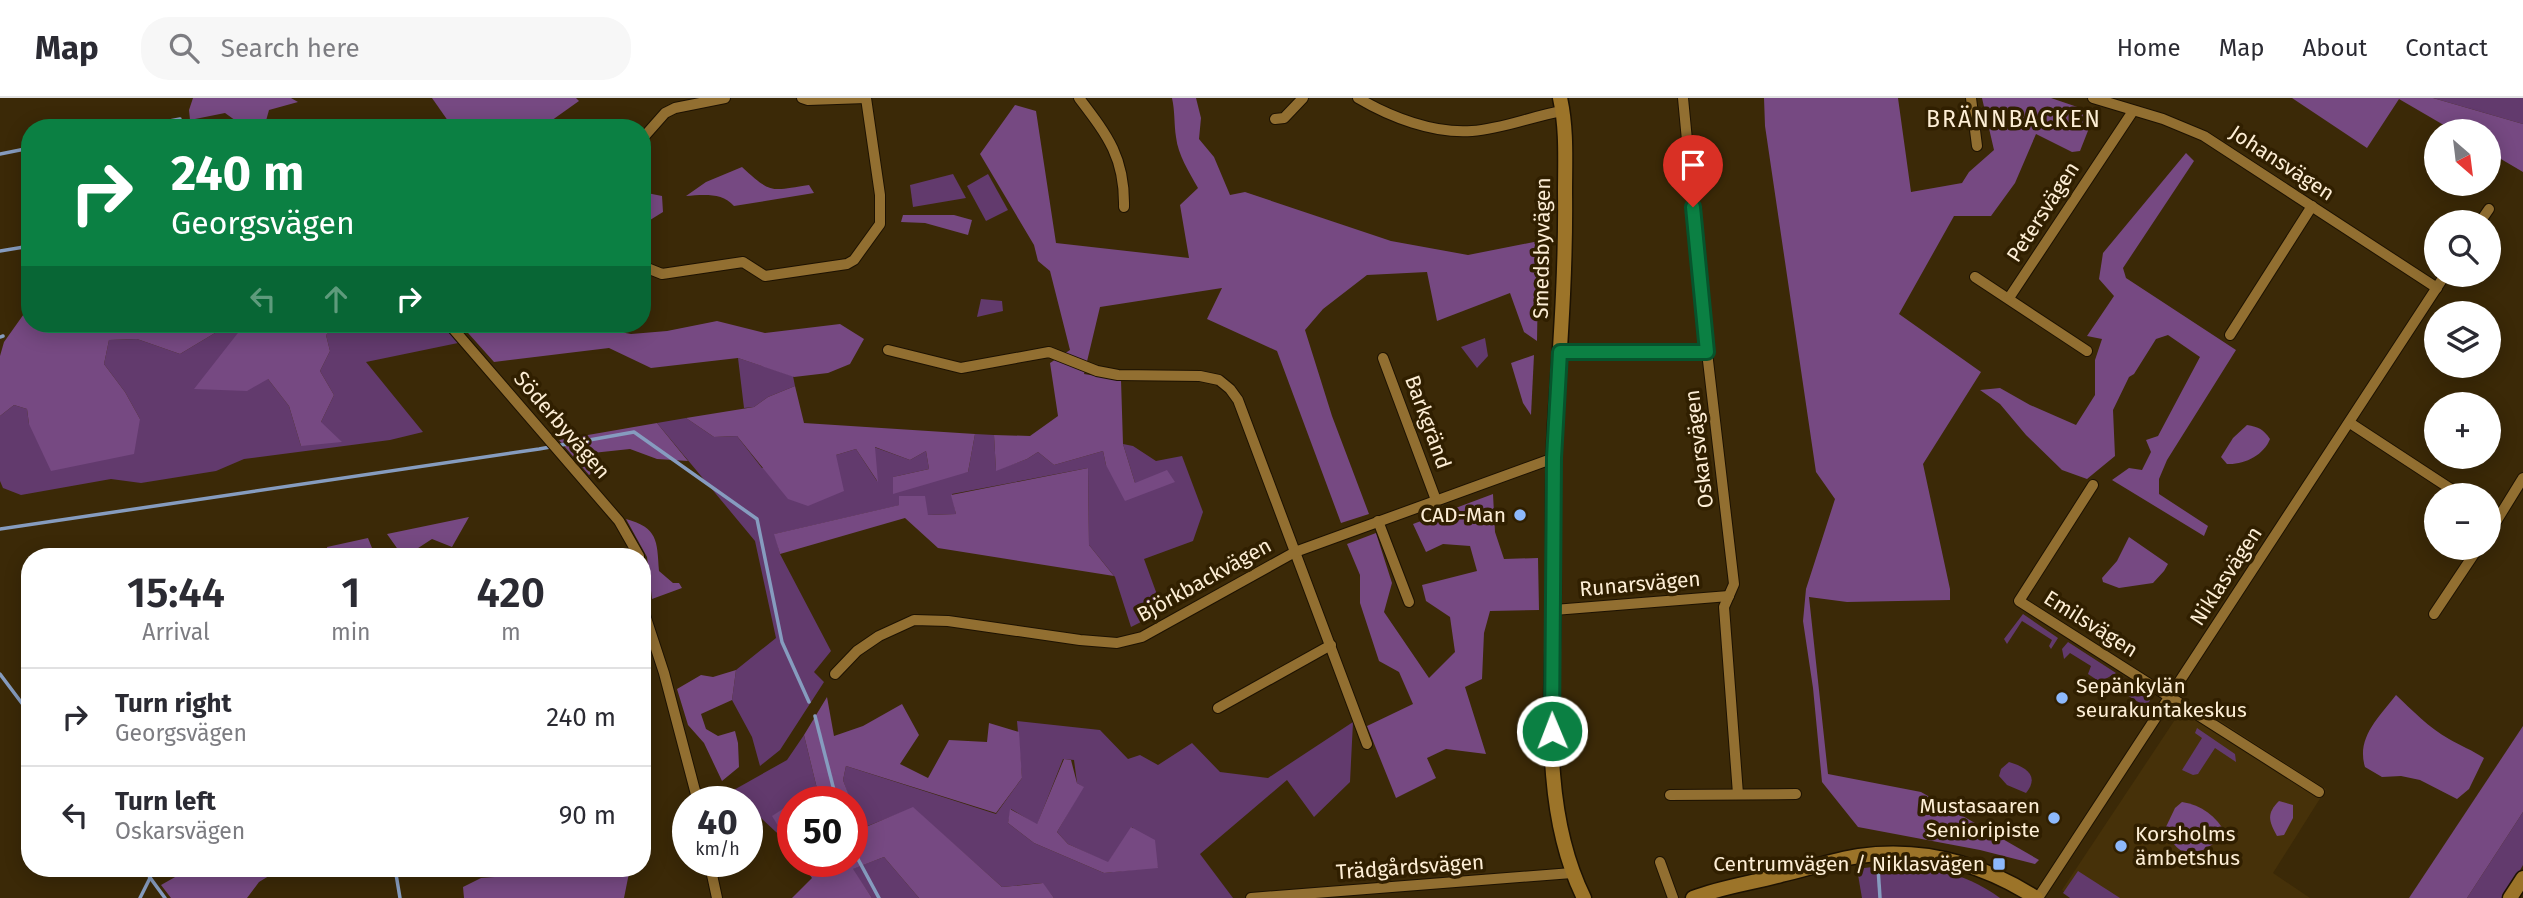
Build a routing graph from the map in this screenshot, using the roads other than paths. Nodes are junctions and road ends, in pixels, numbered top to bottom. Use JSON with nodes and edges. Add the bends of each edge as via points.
{"nodes":[{"id":1,"x":725,"y":98,"type":"edge"},
{"id":2,"x":802,"y":98,"type":"edge"},
{"id":3,"x":866,"y":98,"type":"edge"},
{"id":4,"x":1079,"y":98,"type":"edge"},
{"id":5,"x":1303,"y":98,"type":"edge"},
{"id":6,"x":1358,"y":98,"type":"edge"},
{"id":7,"x":1683,"y":98,"type":"edge"},
{"id":8,"x":1971,"y":98,"type":"edge"},
{"id":9,"x":2092,"y":98,"type":"edge"},
{"id":10,"x":1561,"y":105,"type":"edge"},
{"id":11,"x":2133,"y":111,"type":"junction"},
{"id":12,"x":1275,"y":119,"type":"dead end"},
{"id":13,"x":651,"y":129,"type":"edge"},
{"id":14,"x":1977,"y":146,"type":"dead end"},
{"id":15,"x":2312,"y":206,"type":"junction"},
{"id":16,"x":1124,"y":207,"type":"dead end"},
{"id":17,"x":651,"y":270,"type":"edge"},
{"id":18,"x":1975,"y":277,"type":"dead end"},
{"id":19,"x":2437,"y":288,"type":"joint"},
{"id":20,"x":2009,"y":298,"type":"junction"},
{"id":21,"x":457,"y":333,"type":"edge"},
{"id":22,"x":2231,"y":335,"type":"dead end"},
{"id":23,"x":888,"y":350,"type":"dead end"},
{"id":24,"x":2087,"y":351,"type":"dead end"},
{"id":25,"x":1560,"y":352,"type":"junction"},
{"id":26,"x":1707,"y":352,"type":"junction"},
{"id":27,"x":1383,"y":358,"type":"dead end"},
{"id":28,"x":2350,"y":423,"type":"junction"},
{"id":29,"x":1554,"y":458,"type":"junction"},
{"id":30,"x":2523,"y":478,"type":"edge"},
{"id":31,"x":2442,"y":483,"type":"edge"},
{"id":32,"x":2093,"y":485,"type":"dead end"},
{"id":33,"x":1436,"y":500,"type":"junction"},
{"id":34,"x":2501,"y":507,"type":"edge"},
{"id":35,"x":1378,"y":521,"type":"junction"},
{"id":36,"x":634,"y":548,"type":"edge"},
{"id":37,"x":1295,"y":552,"type":"junction"},
{"id":38,"x":2470,"y":560,"type":"edge"},
{"id":39,"x":1729,"y":596,"type":"junction"},
{"id":40,"x":1409,"y":602,"type":"dead end"},
{"id":41,"x":1554,"y":610,"type":"junction"},
{"id":42,"x":2434,"y":614,"type":"dead end"},
{"id":43,"x":651,"y":636,"type":"edge"},
{"id":44,"x":1331,"y":645,"type":"junction"},
{"id":45,"x":835,"y":674,"type":"dead end"},
{"id":46,"x":2170,"y":697,"type":"junction"},
{"id":47,"x":1217,"y":708,"type":"dead end"},
{"id":48,"x":1367,"y":744,"type":"dead end"},
{"id":49,"x":694,"y":786,"type":"edge"},
{"id":50,"x":2319,"y":792,"type":"dead end"},
{"id":51,"x":1738,"y":794,"type":"junction"},
{"id":52,"x":1796,"y":794,"type":"dead end"},
{"id":53,"x":1670,"y":795,"type":"dead end"},
{"id":54,"x":1660,"y":862,"type":"dead end"},
{"id":55,"x":1572,"y":873,"type":"junction"},
{"id":56,"x":712,"y":877,"type":"edge"},
{"id":57,"x":2523,"y":878,"type":"edge"},
{"id":58,"x":717,"y":898,"type":"edge"},
{"id":59,"x":1251,"y":898,"type":"edge"},
{"id":60,"x":1584,"y":898,"type":"edge"},
{"id":61,"x":1673,"y":898,"type":"edge"},
{"id":62,"x":1693,"y":898,"type":"edge"},
{"id":63,"x":2037,"y":898,"type":"edge"},
{"id":64,"x":2510,"y":898,"type":"edge"}],
"edges":[{"from":1,"to":13,"type":"street","via":[[675,108]]},
{"from":2,"to":3,"type":"street"},
{"from":3,"to":17,"type":"street","via":[[880,224],[854,260],[765,276],[743,262],[662,274]]},
{"from":4,"to":16,"type":"street","via":[[1110,141],[1123,171]]},
{"from":5,"to":12,"type":"street","via":[[1284,118]]},
{"from":6,"to":10,"type":"street","via":[[1421,124],[1453,131],[1472,131]]},
{"from":7,"to":26,"type":"street","name":"Oskarsvägen"},
{"from":8,"to":14,"type":"street"},
{"from":9,"to":11,"type":"street","name":"Johansvägen"},
{"from":10,"to":25,"type":"main road","name":"Smedsbyvägen","via":[[1566,242]]},
{"from":11,"to":15,"type":"street","name":"Johansvägen","via":[[2204,136]]},
{"from":11,"to":20,"type":"street","name":"Petersvägen"},
{"from":15,"to":19,"type":"street","name":"Johansvägen"},
{"from":15,"to":22,"type":"street"},
{"from":18,"to":20,"type":"street"},
{"from":19,"to":28,"type":"street","name":"Niklasvägen"},
{"from":20,"to":24,"type":"street"},
{"from":21,"to":36,"type":"street","name":"Söderbyvägen","via":[[619,521]]},
{"from":23,"to":37,"type":"street","via":[[961,368],[1049,352],[1097,371],[1219,380],[1238,400]]},
{"from":25,"to":26,"type":"street"},
{"from":25,"to":29,"type":"main road","name":"Smedsbyvägen"},
{"from":26,"to":39,"type":"street","name":"Oskarsvägen","via":[[1734,584]]},
{"from":27,"to":33,"type":"street","name":"Barkgränd"},
{"from":28,"to":31,"type":"street"},
{"from":28,"to":46,"type":"street","name":"Niklasvägen"},
{"from":29,"to":33,"type":"street","name":"Björkbackvägen"},
{"from":29,"to":41,"type":"main road","name":"Smedsbyvägen"},
{"from":30,"to":34,"type":"street"},
{"from":32,"to":46,"type":"street","name":"Emilsvägen","via":[[2019,601]]},
{"from":33,"to":35,"type":"street","name":"Björkbackvägen"},
{"from":35,"to":37,"type":"street","name":"Björkbackvägen"},
{"from":35,"to":40,"type":"street"},
{"from":37,"to":44,"type":"street"},
{"from":37,"to":45,"type":"street","name":"Björkbackvägen","via":[[1142,637],[1116,643],[914,620],[870,642]]},
{"from":38,"to":42,"type":"street"},
{"from":39,"to":41,"type":"street","name":"Runarsvägen"},
{"from":39,"to":51,"type":"street","name":"Oskarsvägen","via":[[1724,607]]},
{"from":41,"to":55,"type":"main road","name":"Smedsbyvägen","via":[[1552,758],[1556,802]]},
{"from":43,"to":49,"type":"street"},
{"from":44,"to":47,"type":"street"},
{"from":44,"to":48,"type":"street"},
{"from":46,"to":50,"type":"street","name":"Emilsvägen"},
{"from":46,"to":63,"type":"street","name":"Niklasvägen"},
{"from":51,"to":52,"type":"street"},
{"from":51,"to":53,"type":"street"},
{"from":54,"to":61,"type":"street"},
{"from":55,"to":59,"type":"street","name":"Trädgårdsvägen"},
{"from":55,"to":60,"type":"main road","name":"Smedsbyvägen"},
{"from":56,"to":58,"type":"street"},
{"from":57,"to":64,"type":"main road"},
{"from":62,"to":63,"type":"main road","via":[[1856,856],[1907,853],[1966,863]]}]}
